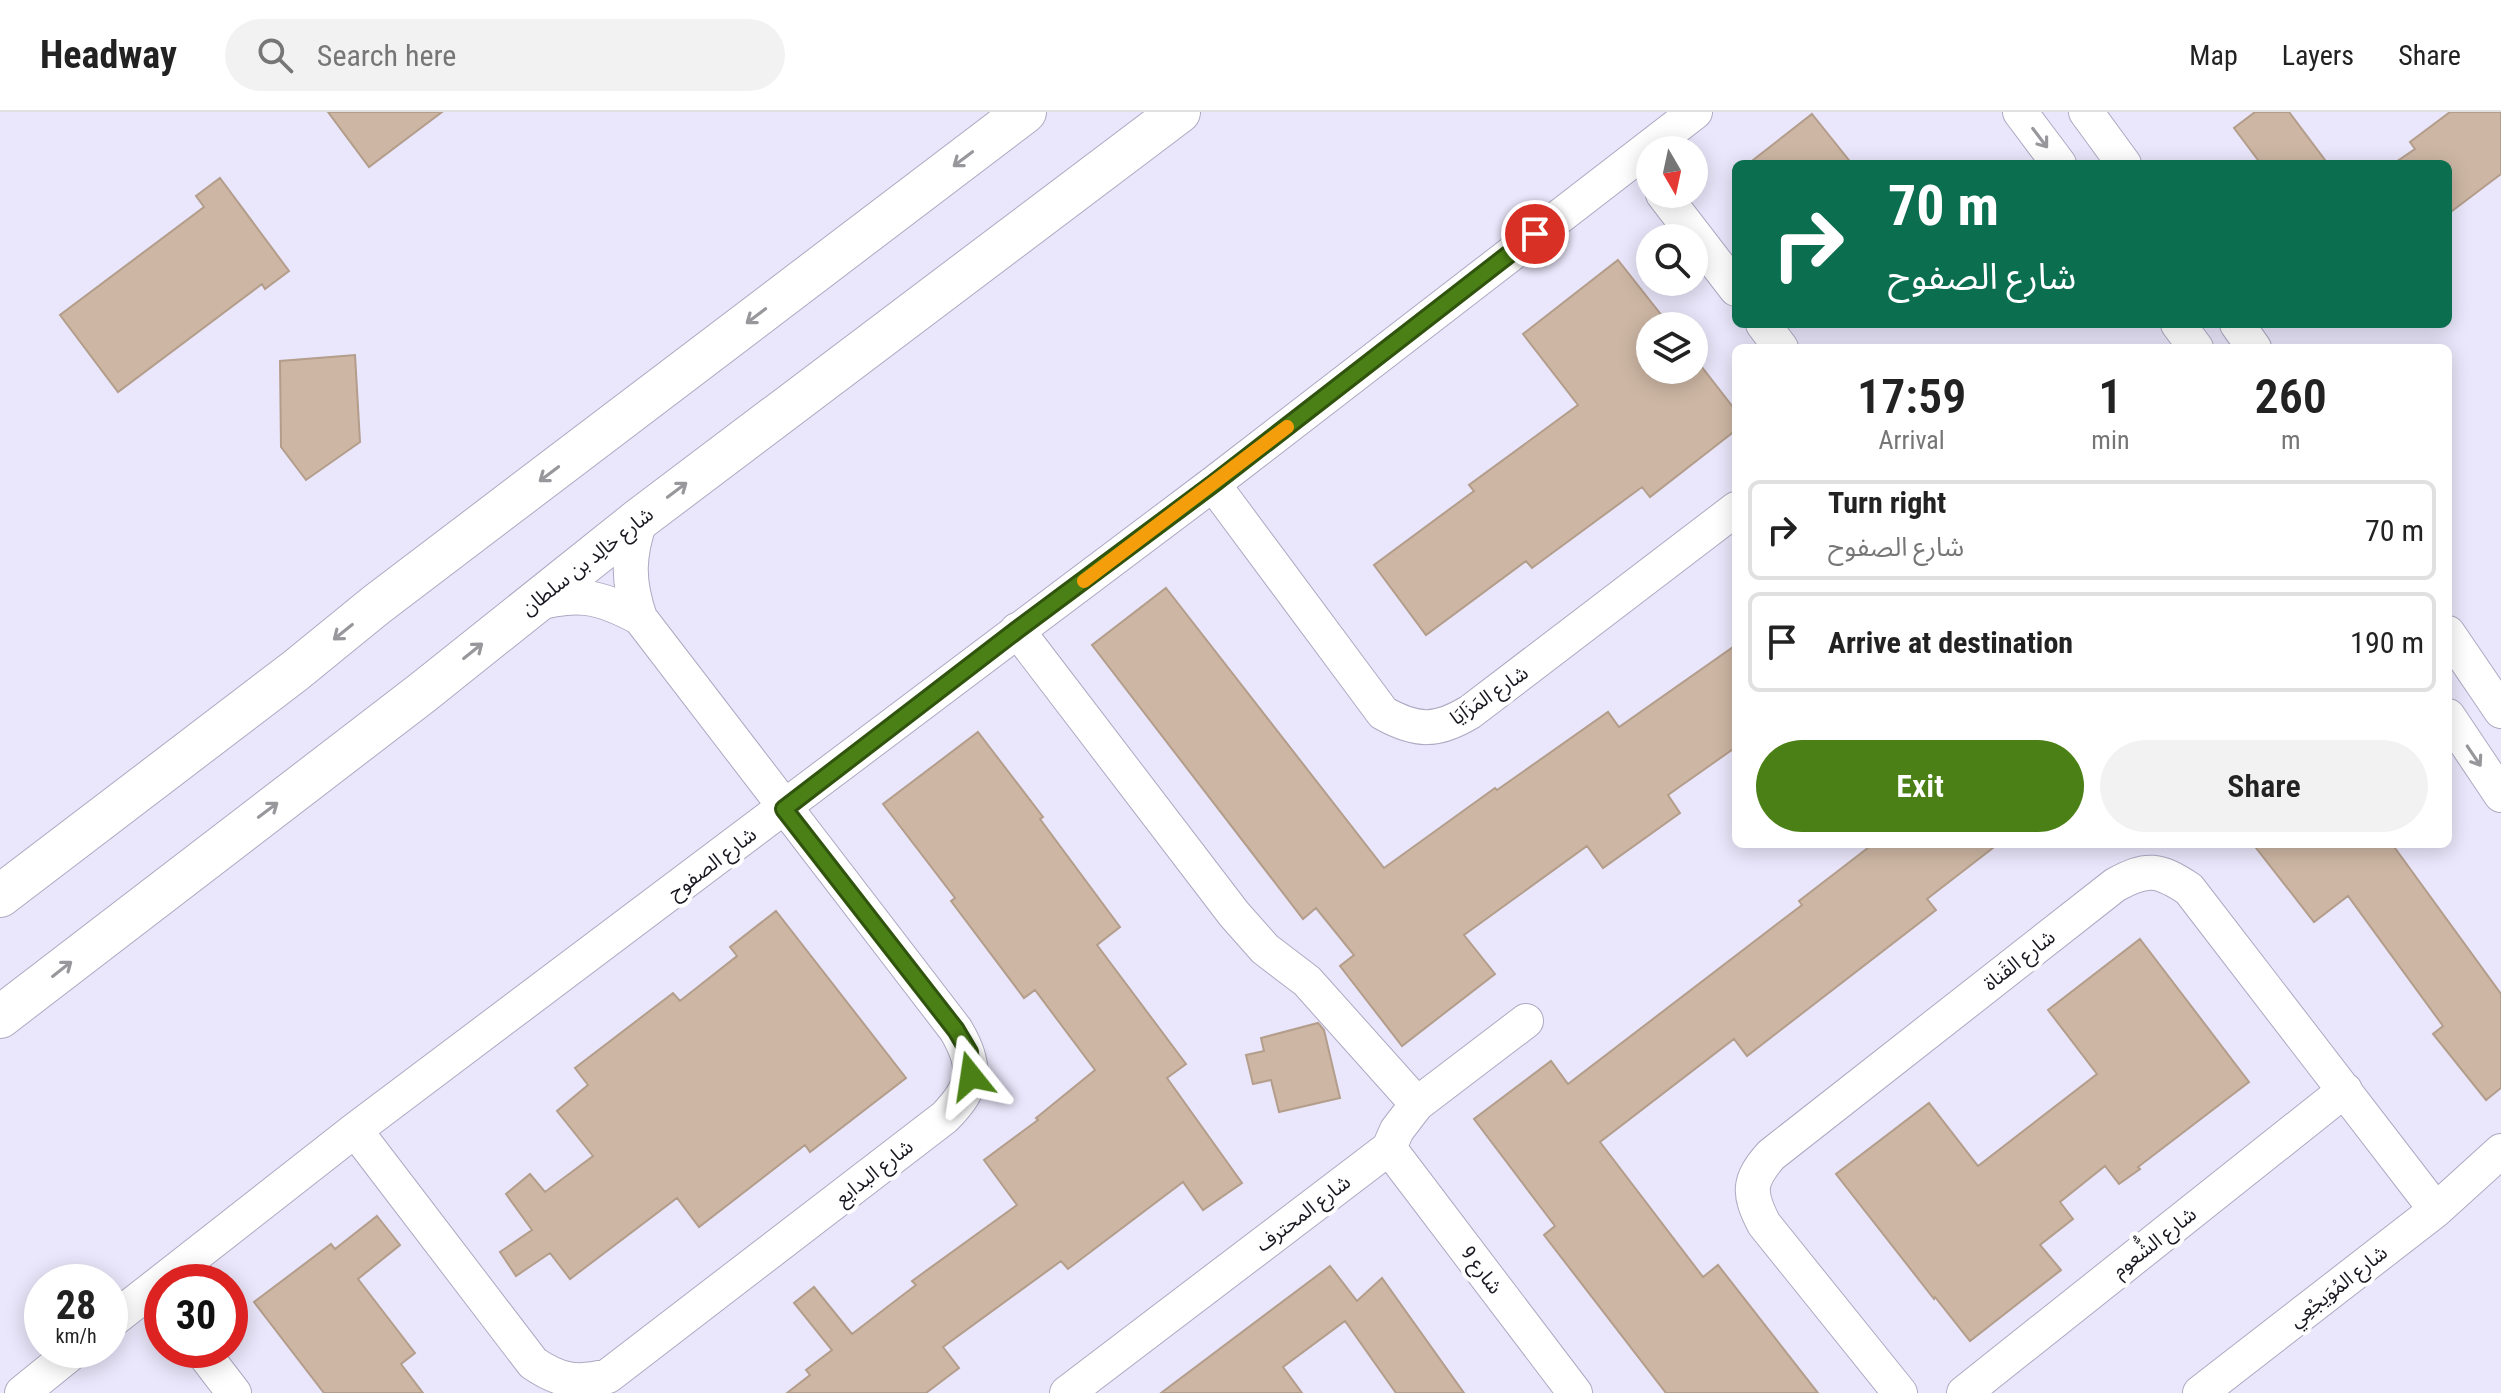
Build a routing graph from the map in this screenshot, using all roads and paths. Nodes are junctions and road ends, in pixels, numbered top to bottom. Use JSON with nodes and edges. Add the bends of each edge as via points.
{"nodes":[{"id":1,"x":1025,"y":112,"type":"edge"},
{"id":2,"x":1695,"y":112,"type":"edge"},
{"id":3,"x":2020,"y":112,"type":"edge"},
{"id":4,"x":2086,"y":112,"type":"edge"},
{"id":5,"x":1174,"y":113,"type":"edge"},
{"id":6,"x":1672,"y":136,"type":"edge"},
{"id":7,"x":2056,"y":160,"type":"edge"},
{"id":8,"x":2121,"y":160,"type":"edge"},
{"id":9,"x":1636,"y":171,"type":"edge"},
{"id":10,"x":1674,"y":208,"type":"edge"},
{"id":11,"x":1732,"y":284,"type":"edge"},
{"id":12,"x":1213,"y":484,"type":"junction"},
{"id":13,"x":1732,"y":512,"type":"edge"},
{"id":14,"x":641,"y":518,"type":"junction"},
{"id":15,"x":530,"y":605,"type":"junction"},
{"id":16,"x":640,"y":618,"type":"junction"},
{"id":17,"x":1017,"y":630,"type":"junction"},
{"id":18,"x":2452,"y":639,"type":"edge"},
{"id":19,"x":2501,"y":711,"type":"edge"},
{"id":20,"x":2452,"y":722,"type":"edge"},
{"id":21,"x":2501,"y":795,"type":"edge"},
{"id":22,"x":784,"y":809,"type":"junction"},
{"id":23,"x":0,"y":896,"type":"edge"},
{"id":24,"x":0,"y":1017,"type":"edge"},
{"id":25,"x":1526,"y":1021,"type":"dead end"},
{"id":26,"x":2345,"y":1090,"type":"junction"},
{"id":27,"x":1417,"y":1104,"type":"junction"},
{"id":28,"x":355,"y":1130,"type":"junction"},
{"id":29,"x":1389,"y":1148,"type":"junction"},
{"id":30,"x":2501,"y":1151,"type":"edge"},
{"id":31,"x":2487,"y":1170,"type":"edge"},
{"id":32,"x":2436,"y":1210,"type":"junction"},
{"id":33,"x":193,"y":1264,"type":"edge"},
{"id":34,"x":53,"y":1368,"type":"edge"},
{"id":35,"x":215,"y":1368,"type":"edge"},
{"id":36,"x":22,"y":1393,"type":"edge"},
{"id":37,"x":234,"y":1393,"type":"edge"},
{"id":38,"x":1067,"y":1393,"type":"edge"},
{"id":39,"x":1575,"y":1393,"type":"edge"},
{"id":40,"x":1900,"y":1393,"type":"edge"},
{"id":41,"x":1964,"y":1393,"type":"edge"},
{"id":42,"x":2200,"y":1393,"type":"edge"}],
"edges":[{"from":1,"to":23,"type":"main road","one_way":true},
{"from":2,"to":6,"type":"street","name":"شارع الصفوح"},
{"from":3,"to":7,"type":"street","one_way":true},
{"from":4,"to":8,"type":"street"},
{"from":14,"to":5,"type":"main road","name":"شارع خالِد بن سلطان","one_way":true},
{"from":9,"to":12,"type":"street","name":"شارع الصفوح"},
{"from":10,"to":11,"type":"street"},
{"from":12,"to":13,"type":"street","name":"شارع المَزَايَا","via":[[1383,713],[1404,725],[1427,728],[1450,724],[1470,712]]},
{"from":12,"to":17,"type":"street","name":"شارع الصفوح"},
{"from":14,"to":15,"type":"main road","name":"شارع خالِد بن سلطان"},
{"from":14,"to":16,"type":"street","name":"شارع البدايع","via":[[630,568]]},
{"from":15,"to":16,"type":"street","name":"شارع البدايع","via":[[559,597],[590,597]]},
{"from":24,"to":15,"type":"main road","name":"شارع خالِد بن سلطان","one_way":true},
{"from":16,"to":22,"type":"street","name":"شارع البدايع"},
{"from":17,"to":22,"type":"street","name":"شارع الصفوح"},
{"from":17,"to":27,"type":"street","via":[[1234,914],[1265,949],[1307,981]]},
{"from":18,"to":19,"type":"street"},
{"from":20,"to":21,"type":"street","one_way":true},
{"from":22,"to":28,"type":"street","name":"شارع الصفوح"},
{"from":22,"to":28,"type":"street","name":"شارع البدايع","via":[[956,1030],[969,1052],[971,1076],[962,1100],[945,1117],[608,1376],[568,1380],[533,1363]]},
{"from":25,"to":27,"type":"street","name":"شارع المحترف"},
{"from":26,"to":32,"type":"street","name":"شارع القَناة"},
{"from":26,"to":40,"type":"street","name":"شارع القَناة","via":[[2189,889],[2152,871],[2115,885],[1757,1170],[1752,1188],[1764,1224]]},
{"from":26,"to":41,"type":"street","name":"شارع الشُّعوم"},
{"from":27,"to":29,"type":"street","name":"شارع المحترف"},
{"from":28,"to":33,"type":"street","name":"شارع الصفوح"},
{"from":29,"to":38,"type":"street","name":"شارع المحترف"},
{"from":29,"to":39,"type":"street","name":"شارع 9"},
{"from":30,"to":31,"type":"street","name":"شارع المُوَيجْعِي"},
{"from":31,"to":32,"type":"street","name":"شارع المُوَيجْعِي"},
{"from":32,"to":42,"type":"street","name":"شارع المُوَيجْعِي"},
{"from":34,"to":36,"type":"street"},
{"from":35,"to":37,"type":"street"}]}
